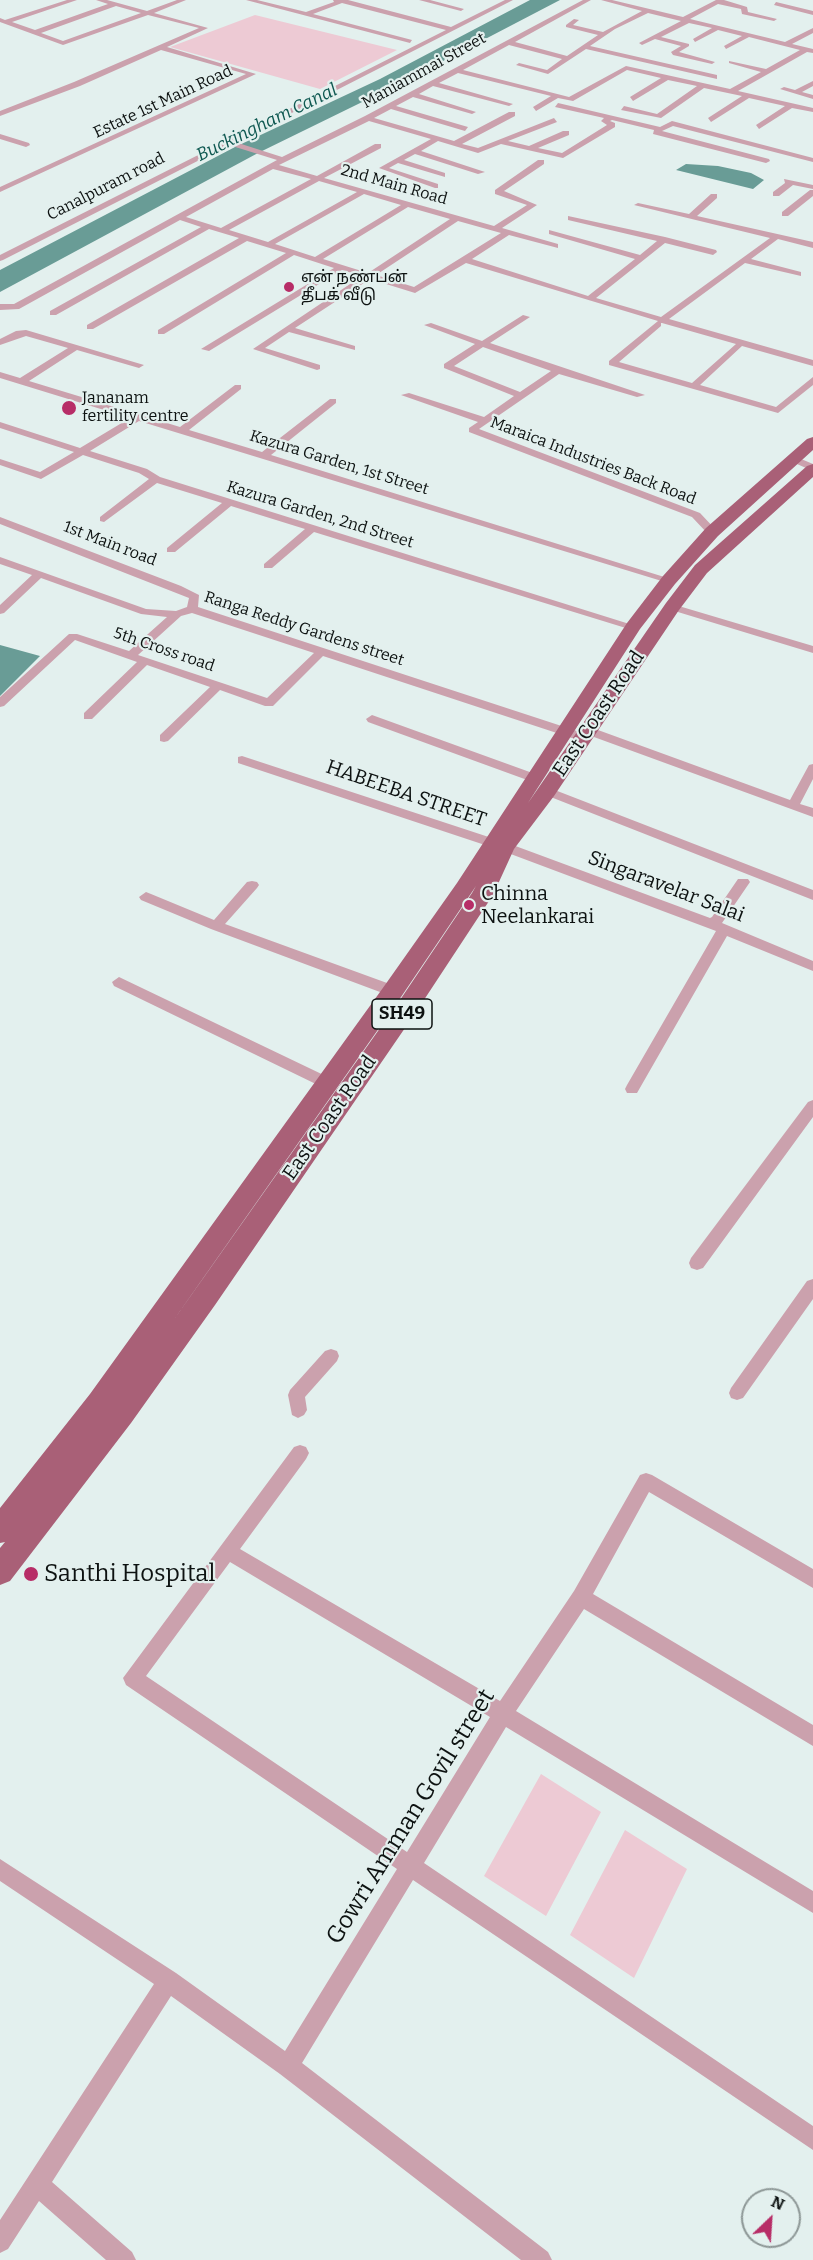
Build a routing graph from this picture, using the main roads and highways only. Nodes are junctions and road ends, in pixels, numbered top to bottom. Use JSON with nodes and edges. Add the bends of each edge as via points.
{"nodes":[{"id":1,"x":813,"y":442,"type":"edge"},
{"id":2,"x":807,"y":466,"type":"edge"},
{"id":3,"x":578,"y":732,"type":"junction"},
{"id":4,"x":498,"y":845,"type":"junction"},
{"id":5,"x":0,"y":1530,"type":"edge"},
{"id":6,"x":0,"y":1571,"type":"edge"}],
"edges":[{"from":1,"to":2,"type":"main road","name":"East Coast Road","number":"SH49"},
{"from":2,"to":3,"type":"main road","name":"East Coast Road","number":"SH49","via":[[701,569]]},
{"from":2,"to":3,"type":"main road","name":"East Coast Road","number":"SH49","via":[[712,532],[669,580],[633,627]]},
{"from":3,"to":4,"type":"main road","name":"East Coast Road","number":"SH49"},
{"from":4,"to":5,"type":"main road","name":"East Coast Road","number":"SH49","via":[[100,1403]]},
{"from":4,"to":6,"type":"main road","name":"East Coast Road","number":"SH49","via":[[482,895],[469,915],[206,1297]]}]}
